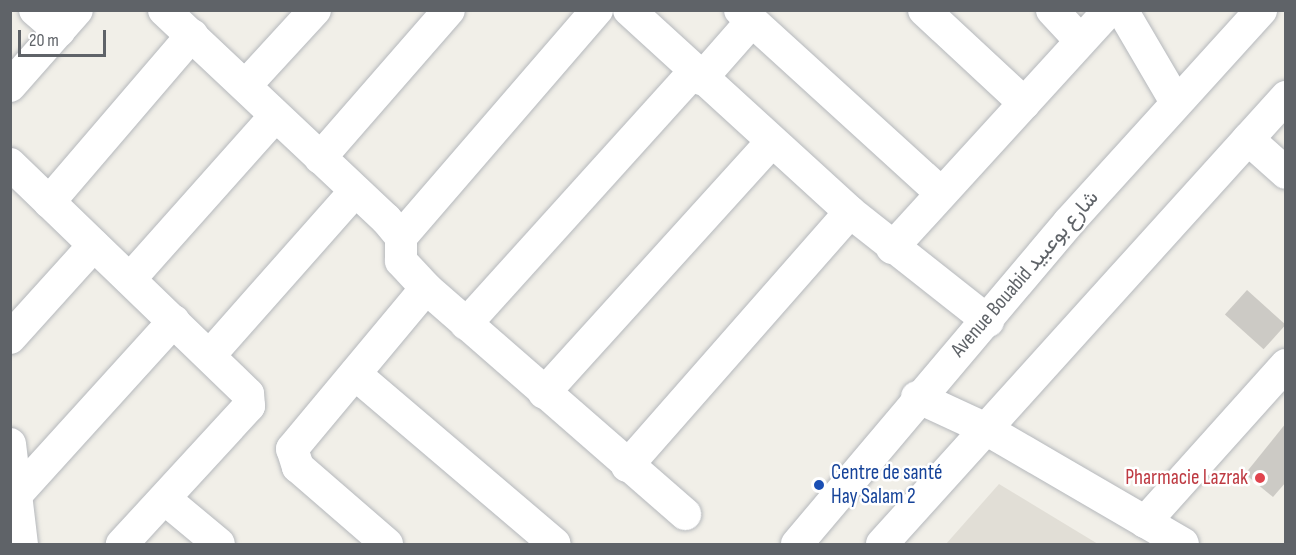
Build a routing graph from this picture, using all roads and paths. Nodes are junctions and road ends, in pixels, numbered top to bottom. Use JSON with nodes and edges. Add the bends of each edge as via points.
{"nodes":[{"id":1,"x":35,"y":10,"type":"edge"},
{"id":2,"x":315,"y":10,"type":"edge"},
{"id":3,"x":449,"y":10,"type":"edge"},
{"id":4,"x":597,"y":10,"type":"edge"},
{"id":5,"x":629,"y":10,"type":"edge"},
{"id":6,"x":924,"y":10,"type":"edge"},
{"id":7,"x":1052,"y":10,"type":"edge"},
{"id":8,"x":1109,"y":10,"type":"edge"},
{"id":9,"x":1122,"y":10,"type":"edge"},
{"id":10,"x":1261,"y":10,"type":"edge"},
{"id":11,"x":167,"y":11,"type":"edge"},
{"id":12,"x":744,"y":13,"type":"edge"},
{"id":13,"x":68,"y":21,"type":"edge"},
{"id":14,"x":192,"y":35,"type":"junction"},
{"id":15,"x":1080,"y":40,"type":"junction"},
{"id":16,"x":698,"y":76,"type":"junction"},
{"id":17,"x":246,"y":85,"type":"junction"},
{"id":18,"x":10,"y":86,"type":"edge"},
{"id":19,"x":1286,"y":97,"type":"edge"},
{"id":20,"x":1176,"y":102,"type":"junction"},
{"id":21,"x":1024,"y":103,"type":"junction"},
{"id":22,"x":275,"y":116,"type":"junction"},
{"id":23,"x":1248,"y":139,"type":"junction"},
{"id":24,"x":771,"y":143,"type":"junction"},
{"id":25,"x":320,"y":158,"type":"junction"},
{"id":26,"x":10,"y":164,"type":"edge"},
{"id":27,"x":1286,"y":173,"type":"edge"},
{"id":28,"x":355,"y":191,"type":"junction"},
{"id":29,"x":941,"y":193,"type":"junction"},
{"id":30,"x":50,"y":202,"type":"junction"},
{"id":31,"x":850,"y":212,"type":"junction"},
{"id":32,"x":401,"y":237,"type":"junction"},
{"id":33,"x":94,"y":245,"type":"junction"},
{"id":34,"x":892,"y":248,"type":"junction"},
{"id":35,"x":130,"y":279,"type":"junction"},
{"id":36,"x":426,"y":288,"type":"junction"},
{"id":37,"x":174,"y":321,"type":"junction"},
{"id":38,"x":988,"y":321,"type":"junction"},
{"id":39,"x":466,"y":324,"type":"junction"},
{"id":40,"x":10,"y":338,"type":"edge"},
{"id":41,"x":210,"y":356,"type":"junction"},
{"id":42,"x":1286,"y":365,"type":"edge"},
{"id":43,"x":355,"y":374,"type":"junction"},
{"id":44,"x":544,"y":393,"type":"junction"},
{"id":45,"x":916,"y":397,"type":"junction"},
{"id":46,"x":984,"y":428,"type":"junction"},
{"id":47,"x":10,"y":444,"type":"edge"},
{"id":48,"x":627,"y":466,"type":"junction"},
{"id":49,"x":14,"y":499,"type":"edge"},
{"id":50,"x":165,"y":499,"type":"junction"},
{"id":51,"x":685,"y":513,"type":"dead end"},
{"id":52,"x":1144,"y":522,"type":"junction"},
{"id":53,"x":537,"y":539,"type":"edge"},
{"id":54,"x":22,"y":544,"type":"edge"},
{"id":55,"x":122,"y":544,"type":"edge"},
{"id":56,"x":219,"y":544,"type":"edge"},
{"id":57,"x":387,"y":544,"type":"edge"},
{"id":58,"x":797,"y":544,"type":"edge"},
{"id":59,"x":882,"y":544,"type":"edge"},
{"id":60,"x":1183,"y":544,"type":"edge"}],
"edges":[{"from":1,"to":13,"type":"street"},
{"from":2,"to":17,"type":"street"},
{"from":3,"to":25,"type":"street"},
{"from":4,"to":32,"type":"street"},
{"from":5,"to":16,"type":"street"},
{"from":6,"to":21,"type":"street"},
{"from":7,"to":15,"type":"street"},
{"from":8,"to":15,"type":"street"},
{"from":9,"to":20,"type":"street"},
{"from":10,"to":20,"type":"street","name":"Avenue Bouabid شارع بوعبيد"},
{"from":11,"to":14,"type":"street"},
{"from":12,"to":16,"type":"street"},
{"from":12,"to":29,"type":"street"},
{"from":13,"to":18,"type":"street"},
{"from":14,"to":17,"type":"street"},
{"from":14,"to":30,"type":"street"},
{"from":15,"to":21,"type":"street"},
{"from":16,"to":24,"type":"street"},
{"from":16,"to":39,"type":"street"},
{"from":17,"to":22,"type":"street"},
{"from":19,"to":23,"type":"street"},
{"from":20,"to":38,"type":"street","name":"Avenue Bouabid شارع بوعبيد"},
{"from":21,"to":29,"type":"street"},
{"from":22,"to":25,"type":"street"},
{"from":22,"to":35,"type":"street"},
{"from":23,"to":27,"type":"street"},
{"from":23,"to":46,"type":"street"},
{"from":24,"to":31,"type":"street"},
{"from":24,"to":44,"type":"street"},
{"from":25,"to":28,"type":"street"},
{"from":26,"to":30,"type":"street"},
{"from":28,"to":32,"type":"street"},
{"from":28,"to":41,"type":"street"},
{"from":29,"to":34,"type":"street"},
{"from":30,"to":33,"type":"street"},
{"from":31,"to":34,"type":"street"},
{"from":31,"to":48,"type":"street"},
{"from":32,"to":36,"type":"street","via":[[401,261]]},
{"from":33,"to":35,"type":"street"},
{"from":33,"to":40,"type":"street"},
{"from":34,"to":38,"type":"street"},
{"from":35,"to":37,"type":"street"},
{"from":36,"to":39,"type":"street"},
{"from":36,"to":43,"type":"street"},
{"from":37,"to":41,"type":"street"},
{"from":37,"to":49,"type":"street"},
{"from":38,"to":45,"type":"street","name":"Avenue Bouabid شارع بوعبيد"},
{"from":39,"to":44,"type":"street"},
{"from":41,"to":50,"type":"street","via":[[246,390],[249,406]]},
{"from":42,"to":52,"type":"street"},
{"from":43,"to":53,"type":"street"},
{"from":43,"to":57,"type":"street","via":[[296,442],[293,460]]},
{"from":44,"to":48,"type":"street"},
{"from":45,"to":46,"type":"street"},
{"from":45,"to":58,"type":"street","name":"Avenue Bouabid شارع بوعبيد"},
{"from":46,"to":52,"type":"street"},
{"from":46,"to":59,"type":"street"},
{"from":47,"to":49,"type":"street"},
{"from":48,"to":51,"type":"street"},
{"from":49,"to":54,"type":"street"},
{"from":50,"to":55,"type":"street"},
{"from":50,"to":56,"type":"street"},
{"from":52,"to":60,"type":"street"}]}
